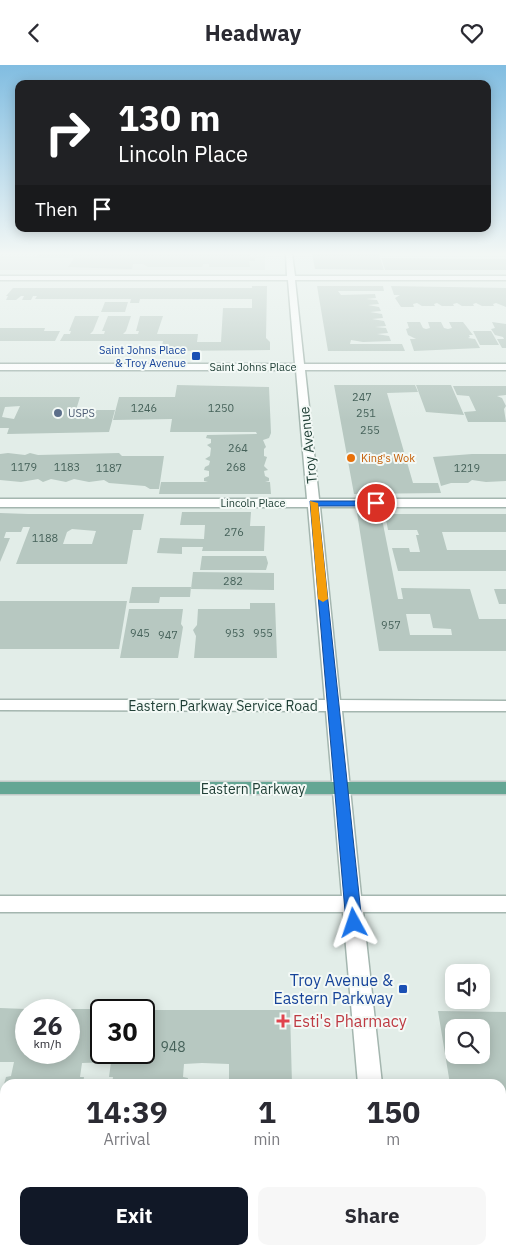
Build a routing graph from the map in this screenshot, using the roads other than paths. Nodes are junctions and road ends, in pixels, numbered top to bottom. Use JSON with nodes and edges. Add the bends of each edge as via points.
{"nodes":[{"id":1,"x":294,"y":309,"type":"edge"},
{"id":2,"x":0,"y":367,"type":"edge"},
{"id":3,"x":300,"y":367,"type":"junction"},
{"id":4,"x":506,"y":367,"type":"edge"},
{"id":5,"x":0,"y":503,"type":"edge"},
{"id":6,"x":313,"y":503,"type":"junction"},
{"id":7,"x":506,"y":503,"type":"edge"},
{"id":8,"x":0,"y":705,"type":"edge"},
{"id":9,"x":334,"y":706,"type":"junction"},
{"id":10,"x":506,"y":706,"type":"edge"},
{"id":11,"x":0,"y":788,"type":"edge"},
{"id":12,"x":506,"y":788,"type":"edge"},
{"id":13,"x":342,"y":789,"type":"junction"},
{"id":14,"x":0,"y":904,"type":"edge"},
{"id":15,"x":352,"y":904,"type":"junction"},
{"id":16,"x":506,"y":904,"type":"edge"},
{"id":17,"x":370,"y":1079,"type":"edge"}],
"edges":[{"from":1,"to":3,"type":"street","name":"Troy Avenue"},
{"from":2,"to":3,"type":"street","name":"Saint Johns Place"},
{"from":3,"to":4,"type":"street","name":"Saint Johns Place"},
{"from":3,"to":6,"type":"street","name":"Troy Avenue"},
{"from":5,"to":6,"type":"street","name":"Lincoln Place"},
{"from":6,"to":7,"type":"street","name":"Lincoln Place"},
{"from":6,"to":9,"type":"street","name":"Troy Avenue"},
{"from":8,"to":9,"type":"street","name":"Eastern Parkway Service Road"},
{"from":9,"to":10,"type":"street","name":"Eastern Parkway Service Road"},
{"from":9,"to":13,"type":"street","name":"Troy Avenue"},
{"from":11,"to":13,"type":"main road","name":"Eastern Parkway"},
{"from":12,"to":13,"type":"main road","name":"Eastern Parkway"},
{"from":13,"to":15,"type":"street","name":"Troy Avenue"},
{"from":14,"to":15,"type":"street"},
{"from":15,"to":16,"type":"street"},
{"from":15,"to":17,"type":"street","name":"Troy Avenue"}]}
